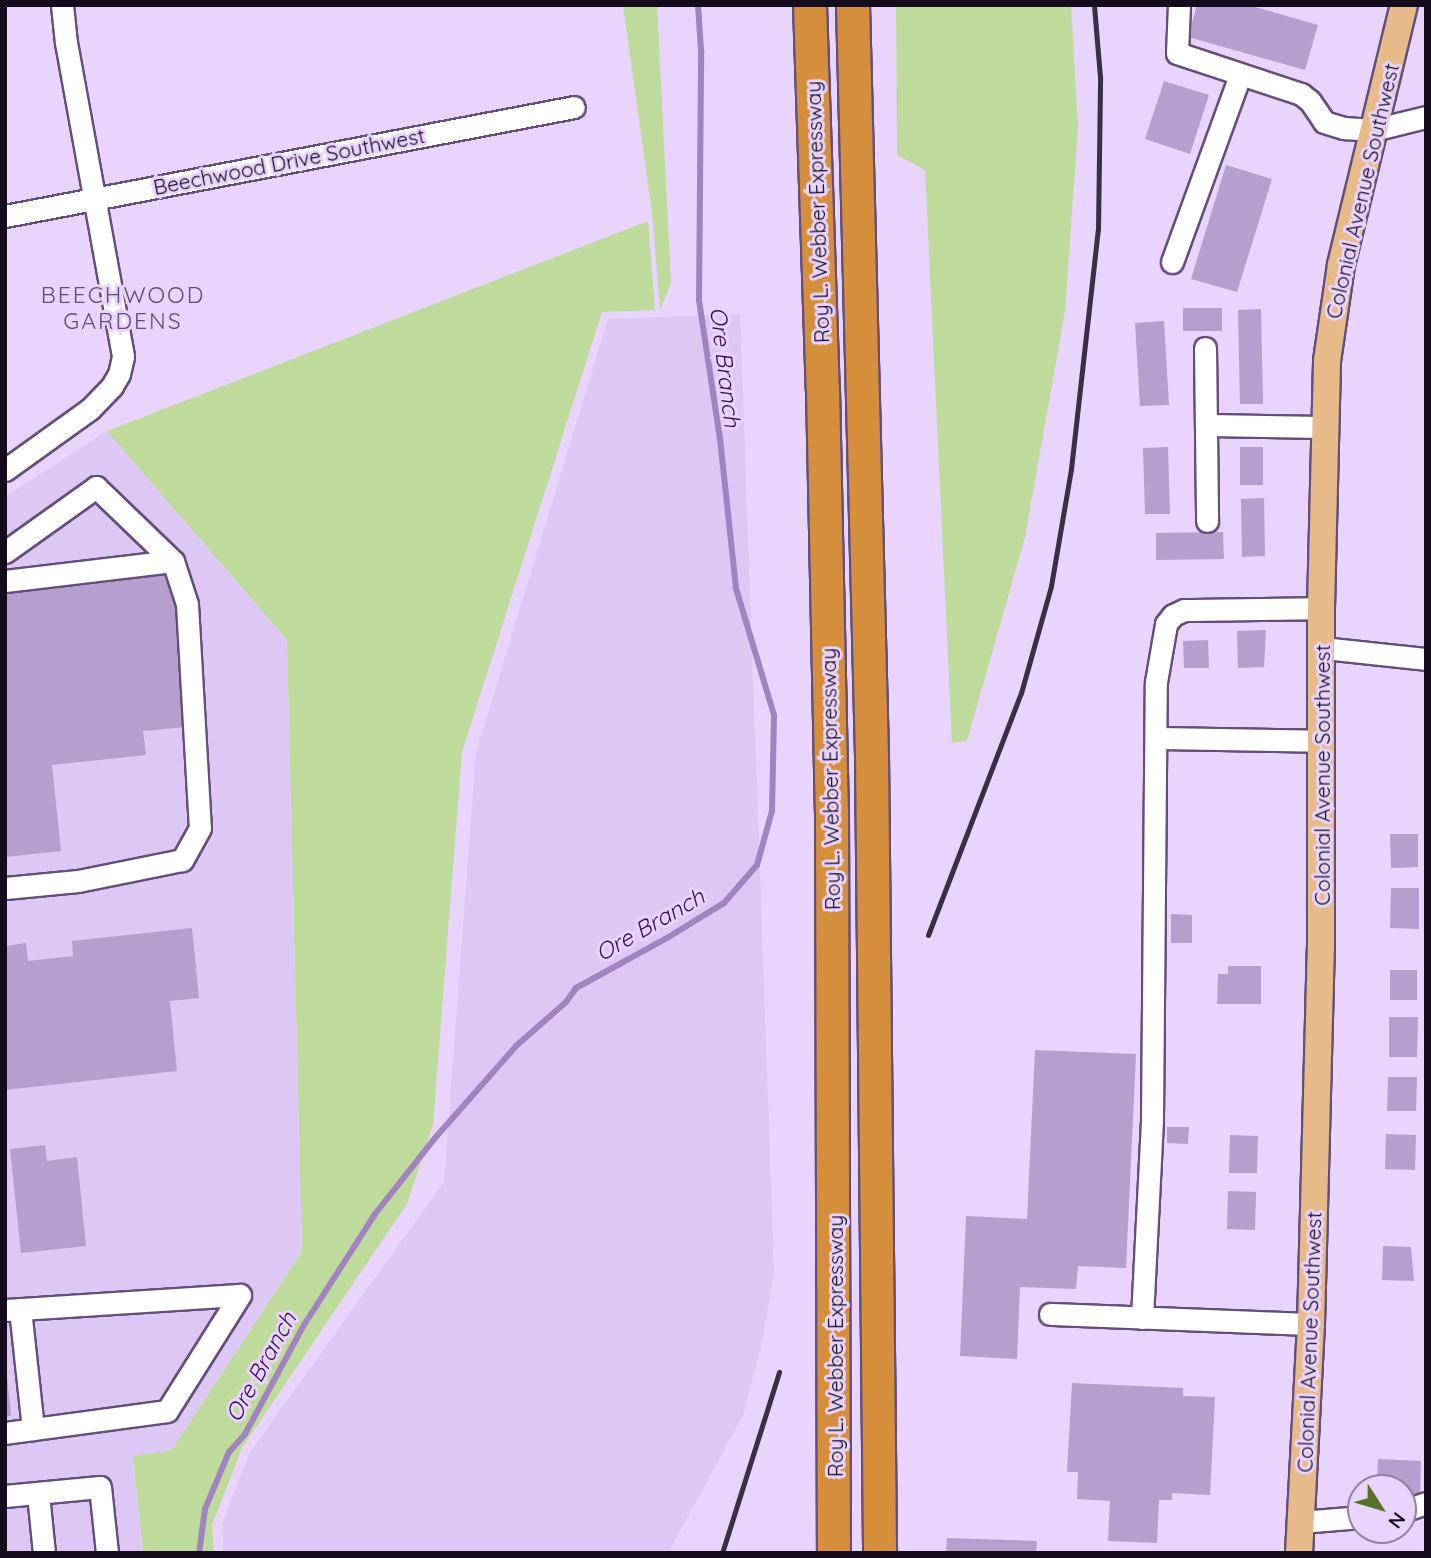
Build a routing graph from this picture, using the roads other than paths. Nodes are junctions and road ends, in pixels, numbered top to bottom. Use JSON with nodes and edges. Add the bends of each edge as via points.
{"nodes":[{"id":1,"x":62,"y":5,"type":"edge"},
{"id":2,"x":810,"y":5,"type":"edge"},
{"id":3,"x":853,"y":5,"type":"edge"},
{"id":4,"x":1179,"y":5,"type":"edge"},
{"id":5,"x":1404,"y":5,"type":"edge"},
{"id":6,"x":1240,"y":75,"type":"junction"},
{"id":7,"x":574,"y":107,"type":"dead end"},
{"id":8,"x":1426,"y":117,"type":"edge"},
{"id":9,"x":1373,"y":130,"type":"junction"},
{"id":10,"x":94,"y":200,"type":"junction"},
{"id":11,"x":5,"y":216,"type":"edge"},
{"id":12,"x":1172,"y":261,"type":"dead end"},
{"id":13,"x":1205,"y":348,"type":"dead end"},
{"id":14,"x":1206,"y":425,"type":"junction"},
{"id":15,"x":1324,"y":427,"type":"junction"},
{"id":16,"x":5,"y":470,"type":"edge"},
{"id":17,"x":1207,"y":521,"type":"dead end"},
{"id":18,"x":5,"y":552,"type":"edge"},
{"id":19,"x":173,"y":561,"type":"junction"},
{"id":20,"x":5,"y":581,"type":"edge"},
{"id":21,"x":1321,"y":608,"type":"junction"},
{"id":22,"x":1322,"y":648,"type":"junction"},
{"id":23,"x":1426,"y":659,"type":"edge"},
{"id":24,"x":1156,"y":738,"type":"junction"},
{"id":25,"x":1323,"y":741,"type":"junction"},
{"id":26,"x":5,"y":888,"type":"edge"},
{"id":27,"x":13,"y":1310,"type":"edge"},
{"id":28,"x":1050,"y":1314,"type":"dead end"},
{"id":29,"x":1142,"y":1318,"type":"junction"},
{"id":30,"x":1311,"y":1324,"type":"junction"},
{"id":31,"x":33,"y":1429,"type":"junction"},
{"id":32,"x":5,"y":1433,"type":"edge"},
{"id":33,"x":38,"y":1494,"type":"junction"},
{"id":34,"x":5,"y":1496,"type":"edge"},
{"id":35,"x":1347,"y":1518,"type":"edge"},
{"id":36,"x":1301,"y":1522,"type":"junction"},
{"id":37,"x":44,"y":1553,"type":"edge"},
{"id":38,"x":107,"y":1553,"type":"edge"},
{"id":39,"x":834,"y":1553,"type":"edge"},
{"id":40,"x":880,"y":1553,"type":"edge"},
{"id":41,"x":1298,"y":1553,"type":"edge"}],
"edges":[{"from":1,"to":10,"type":"street"},
{"from":2,"to":39,"type":"highway","name":"Roy L. Webber Expressway","via":[[832,811]]},
{"from":3,"to":40,"type":"highway","name":"Roy L. Webber Expressway","via":[[873,784]]},
{"from":4,"to":6,"type":"street","via":[[1177,53]]},
{"from":5,"to":9,"type":"main road","name":"Colonial Avenue Southwest"},
{"from":6,"to":9,"type":"street","via":[[1306,96],[1324,122]]},
{"from":6,"to":12,"type":"street"},
{"from":7,"to":10,"type":"street","name":"Beechwood Drive Southwest"},
{"from":8,"to":9,"type":"street"},
{"from":9,"to":15,"type":"main road","name":"Colonial Avenue Southwest","via":[[1331,324]]},
{"from":10,"to":11,"type":"street","name":"Beechwood Drive Southwest"},
{"from":10,"to":16,"type":"street","via":[[123,356],[119,374],[74,423]]},
{"from":13,"to":14,"type":"street"},
{"from":14,"to":15,"type":"street"},
{"from":14,"to":17,"type":"street"},
{"from":15,"to":21,"type":"main road","name":"Colonial Avenue Southwest"},
{"from":18,"to":19,"type":"street","via":[[96,487]]},
{"from":19,"to":20,"type":"street"},
{"from":19,"to":26,"type":"street","via":[[187,604],[200,828],[182,860],[78,881]]},
{"from":21,"to":22,"type":"main road","name":"Colonial Avenue Southwest"},
{"from":21,"to":24,"type":"street","via":[[1184,610],[1173,615],[1166,624],[1160,652]]},
{"from":22,"to":23,"type":"street"},
{"from":22,"to":25,"type":"main road","name":"Colonial Avenue Southwest"},
{"from":24,"to":25,"type":"street"},
{"from":24,"to":29,"type":"street","via":[[1152,1118]]},
{"from":25,"to":30,"type":"main road","name":"Colonial Avenue Southwest"},
{"from":27,"to":31,"type":"street"},
{"from":27,"to":31,"type":"street","via":[[240,1295],[167,1411]]},
{"from":28,"to":29,"type":"street"},
{"from":29,"to":30,"type":"street"},
{"from":30,"to":36,"type":"main road","name":"Colonial Avenue Southwest"},
{"from":31,"to":32,"type":"street"},
{"from":33,"to":34,"type":"street"},
{"from":33,"to":37,"type":"street"},
{"from":33,"to":38,"type":"street","via":[[100,1487]]},
{"from":35,"to":36,"type":"street"},
{"from":36,"to":41,"type":"main road","name":"Colonial Avenue Southwest"}]}
